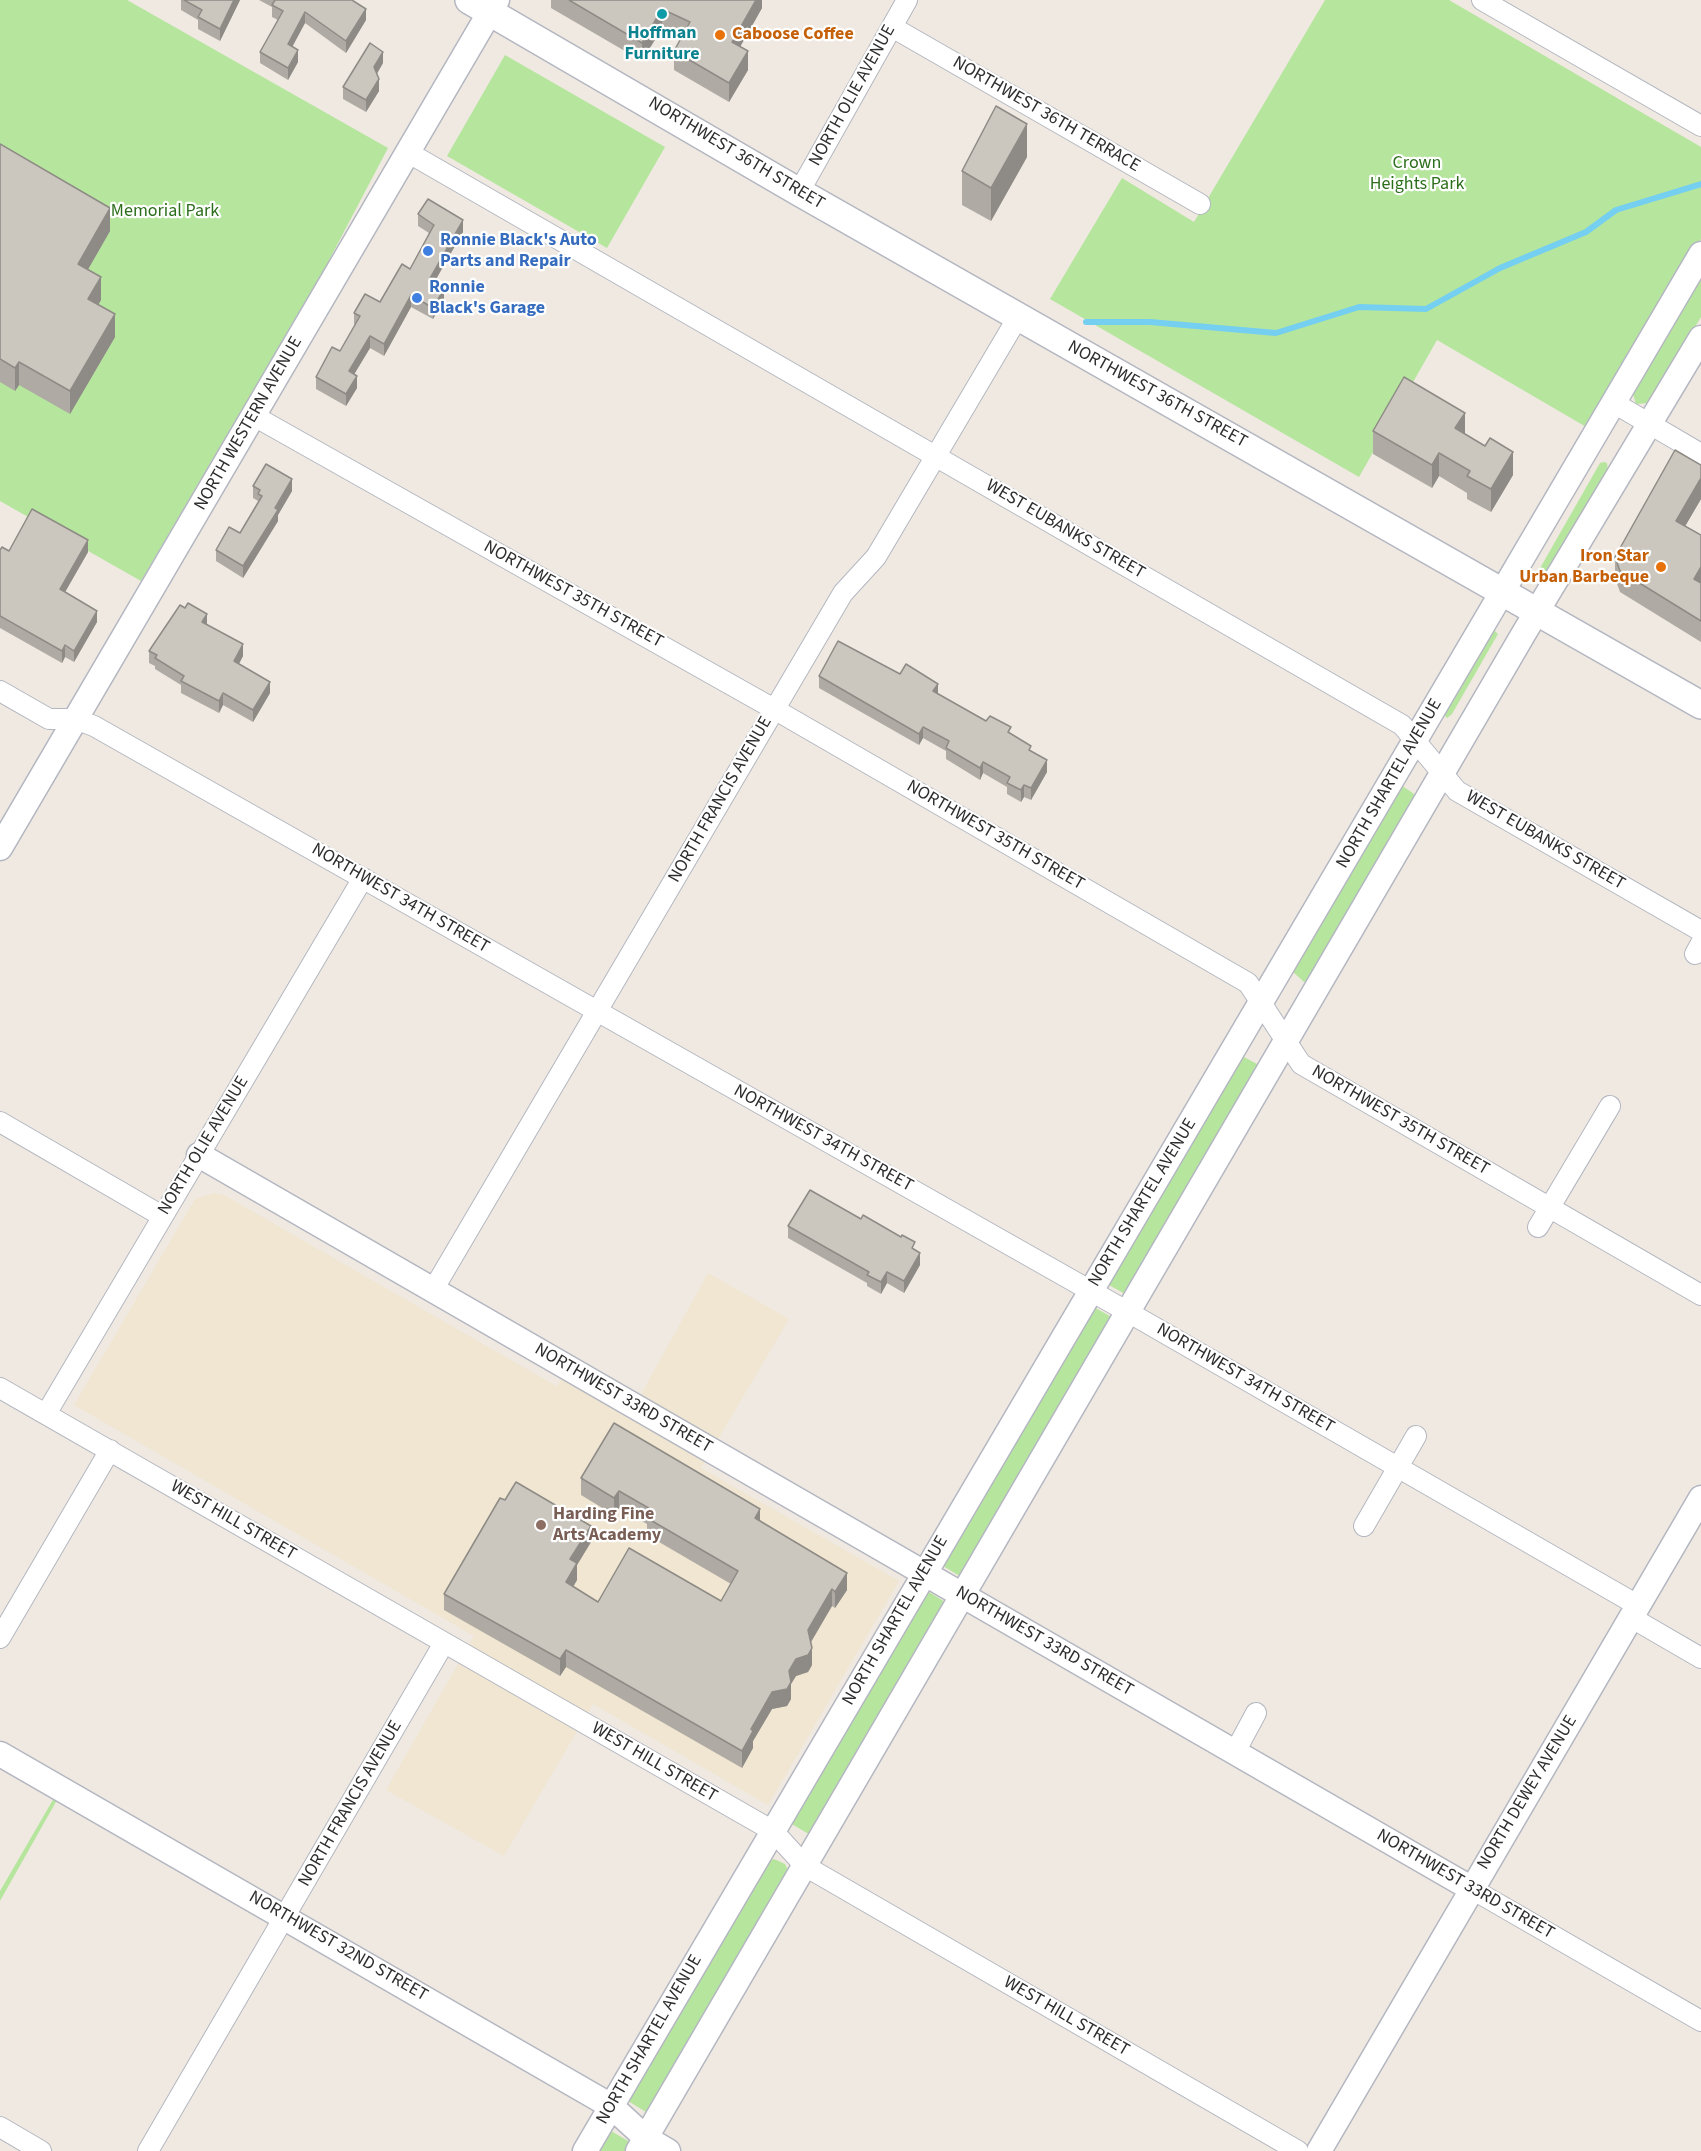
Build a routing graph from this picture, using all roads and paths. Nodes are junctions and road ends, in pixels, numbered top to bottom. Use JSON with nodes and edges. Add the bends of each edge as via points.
{"nodes":[{"id":1,"x":907,"y":0,"type":"edge"},
{"id":2,"x":1482,"y":0,"type":"edge"},
{"id":3,"x":486,"y":4,"type":"edge"},
{"id":4,"x":892,"y":27,"type":"junction"},
{"id":5,"x":1701,"y":126,"type":"edge"},
{"id":6,"x":409,"y":153,"type":"junction"},
{"id":7,"x":799,"y":192,"type":"junction"},
{"id":8,"x":1200,"y":204,"type":"dead end"},
{"id":9,"x":1701,"y":254,"type":"edge"},
{"id":10,"x":1018,"y":317,"type":"junction"},
{"id":11,"x":1701,"y":338,"type":"edge"},
{"id":12,"x":1614,"y":403,"type":"junction"},
{"id":13,"x":254,"y":416,"type":"junction"},
{"id":14,"x":1649,"y":424,"type":"junction"},
{"id":15,"x":1701,"y":454,"type":"edge"},
{"id":16,"x":936,"y":455,"type":"junction"},
{"id":17,"x":1503,"y":591,"type":"junction"},
{"id":18,"x":1538,"y":611,"type":"junction"},
{"id":19,"x":0,"y":691,"type":"edge"},
{"id":20,"x":1701,"y":705,"type":"edge"},
{"id":21,"x":774,"y":709,"type":"junction"},
{"id":22,"x":75,"y":719,"type":"junction"},
{"id":23,"x":1415,"y":740,"type":"junction"},
{"id":24,"x":1443,"y":774,"type":"junction"},
{"id":25,"x":0,"y":848,"type":"edge"},
{"id":26,"x":363,"y":878,"type":"junction"},
{"id":27,"x":1701,"y":931,"type":"edge"},
{"id":28,"x":1262,"y":1004,"type":"junction"},
{"id":29,"x":598,"y":1012,"type":"junction"},
{"id":30,"x":1286,"y":1041,"type":"junction"},
{"id":31,"x":1610,"y":1107,"type":"dead end"},
{"id":32,"x":0,"y":1122,"type":"edge"},
{"id":33,"x":199,"y":1155,"type":"junction"},
{"id":34,"x":1549,"y":1208,"type":"junction"},
{"id":35,"x":162,"y":1216,"type":"junction"},
{"id":36,"x":1538,"y":1227,"type":"dead end"},
{"id":37,"x":433,"y":1290,"type":"junction"},
{"id":38,"x":1091,"y":1291,"type":"junction"},
{"id":39,"x":1701,"y":1295,"type":"edge"},
{"id":40,"x":1128,"y":1312,"type":"junction"},
{"id":41,"x":0,"y":1388,"type":"edge"},
{"id":42,"x":46,"y":1414,"type":"junction"},
{"id":43,"x":1416,"y":1436,"type":"dead end"},
{"id":44,"x":110,"y":1450,"type":"junction"},
{"id":45,"x":1398,"y":1467,"type":"junction"},
{"id":46,"x":1701,"y":1498,"type":"edge"},
{"id":47,"x":1364,"y":1526,"type":"dead end"},
{"id":48,"x":924,"y":1573,"type":"junction"},
{"id":49,"x":964,"y":1596,"type":"junction"},
{"id":50,"x":1635,"y":1612,"type":"junction"},
{"id":51,"x":0,"y":1638,"type":"edge"},
{"id":52,"x":444,"y":1643,"type":"junction"},
{"id":53,"x":1701,"y":1658,"type":"edge"},
{"id":54,"x":1256,"y":1713,"type":"dead end"},
{"id":55,"x":1235,"y":1752,"type":"junction"},
{"id":56,"x":0,"y":1754,"type":"edge"},
{"id":57,"x":774,"y":1830,"type":"junction"},
{"id":58,"x":805,"y":1866,"type":"junction"},
{"id":59,"x":1472,"y":1889,"type":"junction"},
{"id":60,"x":285,"y":1916,"type":"junction"},
{"id":61,"x":1701,"y":2022,"type":"edge"},
{"id":62,"x":611,"y":2106,"type":"junction"},
{"id":63,"x":0,"y":2127,"type":"edge"},
{"id":64,"x":642,"y":2145,"type":"edge"},
{"id":65,"x":41,"y":2151,"type":"edge"},
{"id":66,"x":148,"y":2151,"type":"edge"},
{"id":67,"x":585,"y":2151,"type":"edge"},
{"id":68,"x":668,"y":2151,"type":"edge"},
{"id":69,"x":1298,"y":2151,"type":"edge"},
{"id":70,"x":1320,"y":2151,"type":"edge"}],
"edges":[{"from":1,"to":4,"type":"street","name":"NORTH OLIE AVENUE"},
{"from":2,"to":5,"type":"street"},
{"from":3,"to":6,"type":"street","name":"NORTH WESTERN AVENUE"},
{"from":3,"to":7,"type":"main road","name":"NORTHWEST 36TH STREET"},
{"from":4,"to":7,"type":"street","name":"NORTH OLIE AVENUE"},
{"from":4,"to":8,"type":"street","name":"NORTHWEST 36TH TERRACE"},
{"from":6,"to":13,"type":"street","name":"NORTH WESTERN AVENUE"},
{"from":6,"to":16,"type":"street","name":"WEST EUBANKS STREET"},
{"from":7,"to":10,"type":"main road","name":"NORTHWEST 36TH STREET"},
{"from":9,"to":12,"type":"street","name":"NORTH SHARTEL AVENUE"},
{"from":10,"to":16,"type":"street","name":"NORTH FRANCIS AVENUE"},
{"from":10,"to":17,"type":"main road","name":"NORTHWEST 36TH STREET"},
{"from":11,"to":14,"type":"street"},
{"from":12,"to":14,"type":"street"},
{"from":12,"to":17,"type":"street","name":"NORTH SHARTEL AVENUE"},
{"from":13,"to":21,"type":"street","name":"NORTHWEST 35TH STREET"},
{"from":13,"to":22,"type":"street","name":"NORTH WESTERN AVENUE"},
{"from":14,"to":15,"type":"street"},
{"from":14,"to":18,"type":"street"},
{"from":16,"to":21,"type":"street","name":"NORTH FRANCIS AVENUE","via":[[876,557],[848,586]]},
{"from":16,"to":23,"type":"street","name":"WEST EUBANKS STREET","via":[[1402,725]]},
{"from":17,"to":18,"type":"main road","name":"NORTHWEST 36TH STREET"},
{"from":17,"to":23,"type":"street","name":"NORTH SHARTEL AVENUE"},
{"from":18,"to":20,"type":"main road","name":"NORTHWEST 36TH STREET"},
{"from":18,"to":24,"type":"street"},
{"from":19,"to":22,"type":"street","name":"NORTHWEST 34TH STREET","via":[[49,719]]},
{"from":21,"to":28,"type":"street","name":"NORTHWEST 35TH STREET","via":[[1248,983]]},
{"from":21,"to":29,"type":"street","name":"NORTH FRANCIS AVENUE"},
{"from":22,"to":25,"type":"street","name":"NORTH WESTERN AVENUE"},
{"from":22,"to":26,"type":"street","name":"NORTHWEST 34TH STREET","via":[[94,726]]},
{"from":23,"to":24,"type":"street","name":"WEST EUBANKS STREET"},
{"from":23,"to":28,"type":"street","name":"NORTH SHARTEL AVENUE"},
{"from":24,"to":27,"type":"street","name":"WEST EUBANKS STREET","via":[[1457,791]]},
{"from":24,"to":30,"type":"street"},
{"from":26,"to":29,"type":"street","name":"NORTHWEST 34TH STREET"},
{"from":26,"to":33,"type":"street","name":"NORTH OLIE AVENUE"},
{"from":28,"to":30,"type":"street","name":"NORTHWEST 35TH STREET"},
{"from":28,"to":38,"type":"street","name":"NORTH SHARTEL AVENUE"},
{"from":29,"to":37,"type":"street","name":"NORTH FRANCIS AVENUE"},
{"from":29,"to":38,"type":"street","name":"NORTHWEST 34TH STREET"},
{"from":30,"to":34,"type":"street","name":"NORTHWEST 35TH STREET","via":[[1301,1064]]},
{"from":30,"to":40,"type":"street"},
{"from":31,"to":34,"type":"street"},
{"from":32,"to":35,"type":"street"},
{"from":33,"to":35,"type":"street","name":"NORTH OLIE AVENUE"},
{"from":33,"to":37,"type":"street","name":"NORTHWEST 33RD STREET"},
{"from":34,"to":36,"type":"street"},
{"from":34,"to":39,"type":"street","name":"NORTHWEST 35TH STREET"},
{"from":35,"to":42,"type":"street","name":"NORTH OLIE AVENUE"},
{"from":37,"to":48,"type":"street","name":"NORTHWEST 33RD STREET"},
{"from":38,"to":40,"type":"street","name":"NORTHWEST 34TH STREET"},
{"from":38,"to":48,"type":"street","name":"NORTH SHARTEL AVENUE"},
{"from":40,"to":45,"type":"street","name":"NORTHWEST 34TH STREET"},
{"from":40,"to":49,"type":"street"},
{"from":41,"to":42,"type":"street","name":"WEST HILL STREET"},
{"from":42,"to":44,"type":"street","name":"WEST HILL STREET"},
{"from":43,"to":45,"type":"street"},
{"from":44,"to":51,"type":"street"},
{"from":44,"to":52,"type":"street","name":"WEST HILL STREET"},
{"from":45,"to":47,"type":"street"},
{"from":45,"to":50,"type":"street","name":"NORTHWEST 34TH STREET"},
{"from":46,"to":50,"type":"street","name":"NORTH DEWEY AVENUE"},
{"from":48,"to":49,"type":"street","name":"NORTHWEST 33RD STREET"},
{"from":48,"to":57,"type":"street","name":"NORTH SHARTEL AVENUE"},
{"from":49,"to":55,"type":"street","name":"NORTHWEST 33RD STREET"},
{"from":49,"to":58,"type":"street"},
{"from":50,"to":53,"type":"street","name":"NORTHWEST 34TH STREET"},
{"from":50,"to":59,"type":"street","name":"NORTH DEWEY AVENUE"},
{"from":52,"to":57,"type":"street","name":"WEST HILL STREET"},
{"from":52,"to":60,"type":"street","name":"NORTH FRANCIS AVENUE"},
{"from":54,"to":55,"type":"street"},
{"from":55,"to":59,"type":"street","name":"NORTHWEST 33RD STREET"},
{"from":56,"to":60,"type":"street","name":"NORTHWEST 32ND STREET"},
{"from":57,"to":58,"type":"street","name":"WEST HILL STREET"},
{"from":57,"to":62,"type":"street","name":"NORTH SHARTEL AVENUE"},
{"from":58,"to":64,"type":"street"},
{"from":58,"to":69,"type":"street","name":"WEST HILL STREET"},
{"from":59,"to":61,"type":"street","name":"NORTHWEST 33RD STREET"},
{"from":59,"to":70,"type":"street","name":"NORTH DEWEY AVENUE"},
{"from":60,"to":62,"type":"street","name":"NORTHWEST 32ND STREET"},
{"from":60,"to":66,"type":"street","name":"NORTH FRANCIS AVENUE"},
{"from":62,"to":64,"type":"street","name":"NORTHWEST 32ND STREET"},
{"from":62,"to":67,"type":"street","name":"NORTH SHARTEL AVENUE"},
{"from":63,"to":65,"type":"street"},
{"from":64,"to":68,"type":"street","name":"NORTHWEST 32ND STREET"}]}
